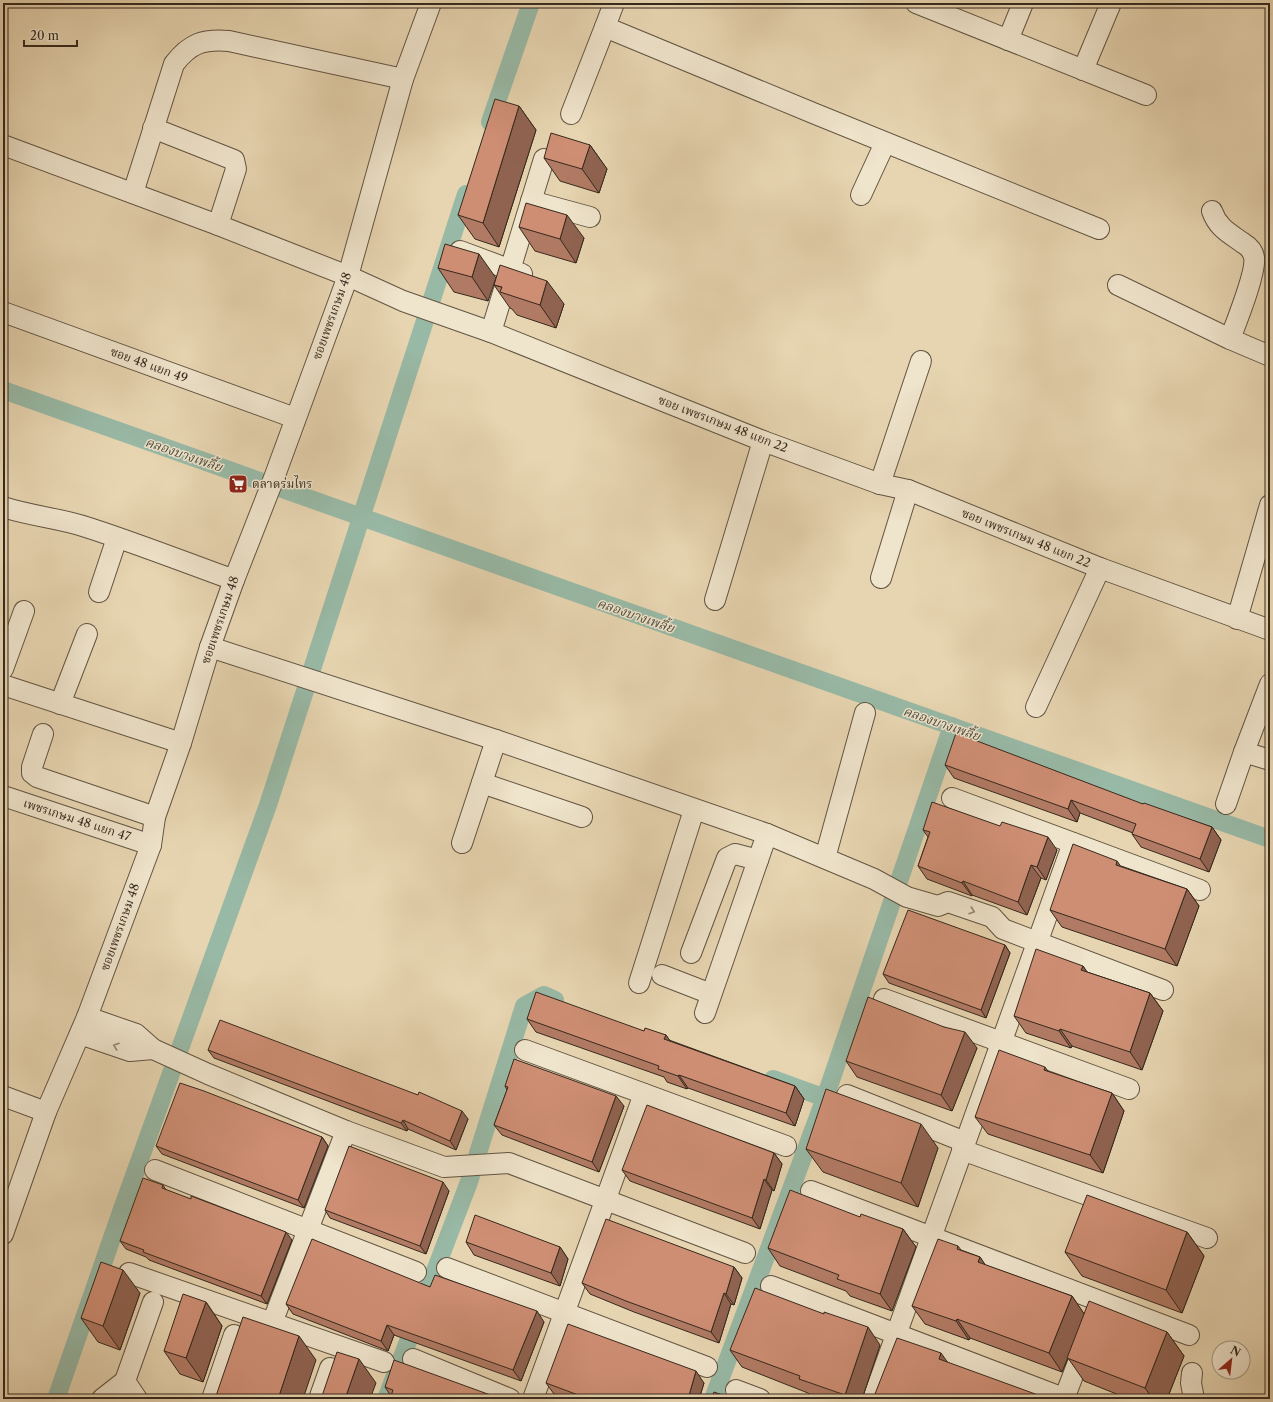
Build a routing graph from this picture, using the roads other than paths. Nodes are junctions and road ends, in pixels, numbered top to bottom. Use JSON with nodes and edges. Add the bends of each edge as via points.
{"nodes":[{"id":1,"x":431,"y":3,"type":"edge"},
{"id":2,"x":614,"y":3,"type":"edge"},
{"id":3,"x":916,"y":3,"type":"edge"},
{"id":4,"x":1023,"y":3,"type":"edge"},
{"id":5,"x":1111,"y":3,"type":"edge"},
{"id":6,"x":937,"y":7,"type":"edge"},
{"id":7,"x":605,"y":27,"type":"junction"},
{"id":8,"x":1008,"y":40,"type":"junction"},
{"id":9,"x":1083,"y":70,"type":"junction"},
{"id":10,"x":403,"y":79,"type":"junction"},
{"id":11,"x":1146,"y":95,"type":"dead end"},
{"id":12,"x":571,"y":114,"type":"dead end"},
{"id":13,"x":153,"y":128,"type":"junction"},
{"id":14,"x":885,"y":143,"type":"junction"},
{"id":15,"x":3,"y":145,"type":"edge"},
{"id":16,"x":544,"y":159,"type":"edge"},
{"id":17,"x":133,"y":193,"type":"junction"},
{"id":18,"x":861,"y":195,"type":"dead end"},
{"id":19,"x":531,"y":201,"type":"junction"},
{"id":20,"x":1212,"y":211,"type":"dead end"},
{"id":21,"x":590,"y":217,"type":"dead end"},
{"id":22,"x":218,"y":225,"type":"junction"},
{"id":23,"x":1099,"y":229,"type":"dead end"},
{"id":24,"x":460,"y":251,"type":"edge"},
{"id":25,"x":510,"y":270,"type":"junction"},
{"id":26,"x":348,"y":276,"type":"junction"},
{"id":27,"x":541,"y":282,"type":"edge"},
{"id":28,"x":1118,"y":285,"type":"dead end"},
{"id":29,"x":3,"y":312,"type":"edge"},
{"id":30,"x":491,"y":332,"type":"junction"},
{"id":31,"x":1230,"y":340,"type":"junction"},
{"id":32,"x":1270,"y":356,"type":"edge"},
{"id":33,"x":921,"y":361,"type":"dead end"},
{"id":34,"x":295,"y":418,"type":"junction"},
{"id":35,"x":764,"y":441,"type":"junction"},
{"id":36,"x":880,"y":484,"type":"junction"},
{"id":37,"x":908,"y":490,"type":"junction"},
{"id":38,"x":1270,"y":505,"type":"edge"},
{"id":39,"x":3,"y":507,"type":"edge"},
{"id":40,"x":117,"y":538,"type":"junction"},
{"id":41,"x":1100,"y":568,"type":"junction"},
{"id":42,"x":881,"y":578,"type":"dead end"},
{"id":43,"x":234,"y":580,"type":"junction"},
{"id":44,"x":99,"y":592,"type":"dead end"},
{"id":45,"x":715,"y":600,"type":"dead end"},
{"id":46,"x":24,"y":611,"type":"dead end"},
{"id":47,"x":1237,"y":619,"type":"junction"},
{"id":48,"x":1270,"y":630,"type":"edge"},
{"id":49,"x":87,"y":634,"type":"dead end"},
{"id":50,"x":210,"y":647,"type":"junction"},
{"id":51,"x":3,"y":669,"type":"edge"},
{"id":52,"x":3,"y":684,"type":"edge"},
{"id":53,"x":1270,"y":684,"type":"edge"},
{"id":54,"x":60,"y":704,"type":"junction"},
{"id":55,"x":1036,"y":707,"type":"dead end"},
{"id":56,"x":865,"y":713,"type":"dead end"},
{"id":57,"x":43,"y":734,"type":"dead end"},
{"id":58,"x":496,"y":740,"type":"junction"},
{"id":59,"x":181,"y":743,"type":"junction"},
{"id":60,"x":1244,"y":752,"type":"junction"},
{"id":61,"x":1270,"y":760,"type":"edge"},
{"id":62,"x":482,"y":783,"type":"junction"},
{"id":63,"x":3,"y":796,"type":"edge"},
{"id":64,"x":952,"y":798,"type":"dead end"},
{"id":65,"x":1226,"y":804,"type":"dead end"},
{"id":66,"x":694,"y":810,"type":"junction"},
{"id":67,"x":582,"y":816,"type":"dead end"},
{"id":68,"x":155,"y":817,"type":"junction"},
{"id":69,"x":767,"y":834,"type":"junction"},
{"id":70,"x":462,"y":843,"type":"dead end"},
{"id":71,"x":1073,"y":843,"type":"junction"},
{"id":72,"x":151,"y":845,"type":"junction"},
{"id":73,"x":825,"y":858,"type":"junction"},
{"id":74,"x":758,"y":860,"type":"junction"},
{"id":75,"x":1200,"y":890,"type":"dead end"},
{"id":76,"x":1037,"y":942,"type":"junction"},
{"id":77,"x":691,"y":953,"type":"dead end"},
{"id":78,"x":662,"y":975,"type":"dead end"},
{"id":79,"x":639,"y":984,"type":"dead end"},
{"id":80,"x":1163,"y":990,"type":"dead end"},
{"id":81,"x":711,"y":994,"type":"junction"},
{"id":82,"x":884,"y":998,"type":"dead end"},
{"id":83,"x":705,"y":1013,"type":"dead end"},
{"id":84,"x":83,"y":1025,"type":"junction"},
{"id":85,"x":1001,"y":1042,"type":"junction"},
{"id":86,"x":525,"y":1050,"type":"dead end"},
{"id":87,"x":1129,"y":1089,"type":"dead end"},
{"id":88,"x":644,"y":1094,"type":"junction"},
{"id":89,"x":847,"y":1095,"type":"edge"},
{"id":90,"x":3,"y":1096,"type":"edge"},
{"id":91,"x":46,"y":1112,"type":"junction"},
{"id":92,"x":346,"y":1131,"type":"junction"},
{"id":93,"x":786,"y":1146,"type":"dead end"},
{"id":94,"x":964,"y":1146,"type":"junction"},
{"id":95,"x":155,"y":1170,"type":"dead end"},
{"id":96,"x":811,"y":1191,"type":"dead end"},
{"id":97,"x":605,"y":1200,"type":"junction"},
{"id":98,"x":308,"y":1230,"type":"junction"},
{"id":99,"x":3,"y":1234,"type":"edge"},
{"id":100,"x":931,"y":1237,"type":"junction"},
{"id":101,"x":1207,"y":1238,"type":"dead end"},
{"id":102,"x":744,"y":1253,"type":"dead end"},
{"id":103,"x":447,"y":1268,"type":"dead end"},
{"id":104,"x":416,"y":1272,"type":"dead end"},
{"id":105,"x":129,"y":1273,"type":"dead end"},
{"id":106,"x":771,"y":1286,"type":"dead end"},
{"id":107,"x":153,"y":1302,"type":"dead end"},
{"id":108,"x":564,"y":1312,"type":"junction"},
{"id":109,"x":1097,"y":1314,"type":"junction"},
{"id":110,"x":272,"y":1323,"type":"junction"},
{"id":111,"x":896,"y":1334,"type":"junction"},
{"id":112,"x":234,"y":1335,"type":"dead end"},
{"id":113,"x":1189,"y":1335,"type":"dead end"},
{"id":114,"x":413,"y":1360,"type":"dead end"},
{"id":115,"x":384,"y":1362,"type":"dead end"},
{"id":116,"x":707,"y":1367,"type":"dead end"},
{"id":117,"x":330,"y":1368,"type":"edge"},
{"id":118,"x":1192,"y":1373,"type":"dead end"},
{"id":119,"x":125,"y":1381,"type":"junction"},
{"id":120,"x":736,"y":1390,"type":"dead end"},
{"id":121,"x":102,"y":1399,"type":"edge"},
{"id":122,"x":137,"y":1399,"type":"edge"},
{"id":123,"x":212,"y":1399,"type":"edge"},
{"id":124,"x":319,"y":1399,"type":"edge"},
{"id":125,"x":510,"y":1399,"type":"edge"},
{"id":126,"x":533,"y":1399,"type":"edge"},
{"id":127,"x":760,"y":1399,"type":"edge"},
{"id":128,"x":873,"y":1399,"type":"edge"},
{"id":129,"x":1065,"y":1399,"type":"edge"},
{"id":130,"x":1194,"y":1399,"type":"edge"}],
"edges":[{"from":1,"to":10,"type":"street","name":"ซอยเพชรเกษม 48"},
{"from":2,"to":7,"type":"street"},
{"from":3,"to":6,"type":"street"},
{"from":4,"to":8,"type":"street"},
{"from":5,"to":9,"type":"street"},
{"from":6,"to":8,"type":"street"},
{"from":7,"to":12,"type":"street"},
{"from":7,"to":14,"type":"street"},
{"from":8,"to":9,"type":"street"},
{"from":9,"to":11,"type":"street"},
{"from":10,"to":13,"type":"street","via":[[229,42],[204,41],[192,46],[174,64]]},
{"from":10,"to":26,"type":"street","name":"ซอยเพชรเกษม 48"},
{"from":13,"to":17,"type":"street"},
{"from":13,"to":22,"type":"street","via":[[234,160],[236,169]]},
{"from":14,"to":18,"type":"street"},
{"from":14,"to":23,"type":"street"},
{"from":15,"to":17,"type":"street","name":"ซอย เพชรเกษม 48 แยก 22"},
{"from":16,"to":19,"type":"street"},
{"from":17,"to":22,"type":"street","name":"ซอย เพชรเกษม 48 แยก 22"},
{"from":19,"to":21,"type":"street"},
{"from":19,"to":25,"type":"street"},
{"from":20,"to":31,"type":"street","via":[[1215,221],[1222,230],[1245,244],[1254,256],[1252,272]]},
{"from":22,"to":26,"type":"street","name":"ซอย เพชรเกษม 48 แยก 22"},
{"from":24,"to":25,"type":"street"},
{"from":25,"to":27,"type":"street"},
{"from":25,"to":30,"type":"street"},
{"from":26,"to":30,"type":"street","name":"ซอย เพชรเกษม 48 แยก 22","via":[[403,301]]},
{"from":26,"to":34,"type":"street","name":"ซอยเพชรเกษม 48"},
{"from":28,"to":31,"type":"street"},
{"from":29,"to":34,"type":"street","name":"ซอย 48 แยก 49"},
{"from":30,"to":35,"type":"street","name":"ซอย เพชรเกษม 48 แยก 22"},
{"from":31,"to":32,"type":"street"},
{"from":33,"to":36,"type":"street"},
{"from":34,"to":43,"type":"street","name":"ซอยเพชรเกษม 48"},
{"from":35,"to":36,"type":"street","name":"ซอย เพชรเกษม 48 แยก 22"},
{"from":35,"to":45,"type":"street"},
{"from":36,"to":37,"type":"street","name":"ซอย เพชรเกษม 48 แยก 22"},
{"from":37,"to":41,"type":"street","name":"ซอย เพชรเกษม 48 แยก 22"},
{"from":37,"to":42,"type":"street"},
{"from":38,"to":47,"type":"street"},
{"from":39,"to":40,"type":"street","via":[[74,524]]},
{"from":40,"to":43,"type":"street"},
{"from":40,"to":44,"type":"street"},
{"from":41,"to":47,"type":"street","name":"ซอย เพชรเกษม 48 แยก 22"},
{"from":41,"to":55,"type":"street"},
{"from":43,"to":50,"type":"street","name":"ซอยเพชรเกษม 48"},
{"from":46,"to":51,"type":"street"},
{"from":47,"to":48,"type":"street","name":"ซอย เพชรเกษม 48 แยก 22"},
{"from":49,"to":54,"type":"street"},
{"from":50,"to":58,"type":"street"},
{"from":50,"to":59,"type":"street","name":"ซอยเพชรเกษม 48"},
{"from":52,"to":54,"type":"street"},
{"from":53,"to":60,"type":"street"},
{"from":54,"to":59,"type":"street"},
{"from":56,"to":73,"type":"street"},
{"from":57,"to":68,"type":"street","via":[[32,767],[32,773],[37,777]]},
{"from":58,"to":62,"type":"street"},
{"from":58,"to":66,"type":"street"},
{"from":59,"to":68,"type":"street","name":"ซอยเพชรเกษม 48"},
{"from":60,"to":61,"type":"street"},
{"from":60,"to":65,"type":"street"},
{"from":62,"to":67,"type":"street"},
{"from":62,"to":70,"type":"street"},
{"from":63,"to":72,"type":"street","name":"เพชรเกษม 48 แยก 47"},
{"from":64,"to":71,"type":"street"},
{"from":66,"to":69,"type":"street"},
{"from":66,"to":79,"type":"street"},
{"from":68,"to":72,"type":"street","name":"ซอยเพชรเกษม 48"},
{"from":69,"to":73,"type":"street"},
{"from":69,"to":74,"type":"street"},
{"from":71,"to":75,"type":"street"},
{"from":71,"to":76,"type":"street"},
{"from":72,"to":84,"type":"street","name":"ซอยเพชรเกษม 48"},
{"from":73,"to":76,"type":"street","via":[[874,879],[907,897],[938,906],[948,902],[992,918],[1003,929]]},
{"from":74,"to":77,"type":"street","via":[[735,854],[727,858]]},
{"from":74,"to":81,"type":"street"},
{"from":76,"to":80,"type":"street"},
{"from":76,"to":85,"type":"street"},
{"from":78,"to":81,"type":"street"},
{"from":81,"to":83,"type":"street"},
{"from":82,"to":85,"type":"street"},
{"from":84,"to":91,"type":"street","name":"ซอยเพชรเกษม 48"},
{"from":84,"to":92,"type":"street","via":[[136,1034],[153,1049]]},
{"from":85,"to":87,"type":"street"},
{"from":85,"to":94,"type":"street"},
{"from":86,"to":88,"type":"street"},
{"from":88,"to":93,"type":"street"},
{"from":88,"to":97,"type":"street"},
{"from":89,"to":94,"type":"street"},
{"from":90,"to":91,"type":"street"},
{"from":91,"to":99,"type":"street","name":"ซอยเพชรเกษม 48"},
{"from":92,"to":97,"type":"street","via":[[444,1168],[509,1163]]},
{"from":92,"to":98,"type":"street"},
{"from":94,"to":100,"type":"street"},
{"from":94,"to":101,"type":"street"},
{"from":95,"to":98,"type":"street"},
{"from":96,"to":100,"type":"street"},
{"from":97,"to":102,"type":"street"},
{"from":97,"to":108,"type":"street"},
{"from":98,"to":104,"type":"street"},
{"from":98,"to":110,"type":"street"},
{"from":100,"to":109,"type":"street"},
{"from":100,"to":111,"type":"street"},
{"from":103,"to":108,"type":"street"},
{"from":105,"to":110,"type":"street"},
{"from":106,"to":111,"type":"street"},
{"from":107,"to":119,"type":"street"},
{"from":108,"to":116,"type":"street"},
{"from":108,"to":126,"type":"street"},
{"from":109,"to":113,"type":"street"},
{"from":109,"to":129,"type":"street"},
{"from":110,"to":115,"type":"street"},
{"from":111,"to":128,"type":"street"},
{"from":111,"to":129,"type":"street"},
{"from":112,"to":123,"type":"street"},
{"from":114,"to":125,"type":"street"},
{"from":117,"to":124,"type":"street"},
{"from":118,"to":130,"type":"street"},
{"from":119,"to":121,"type":"street"},
{"from":119,"to":122,"type":"street"},
{"from":120,"to":127,"type":"street"}]}
